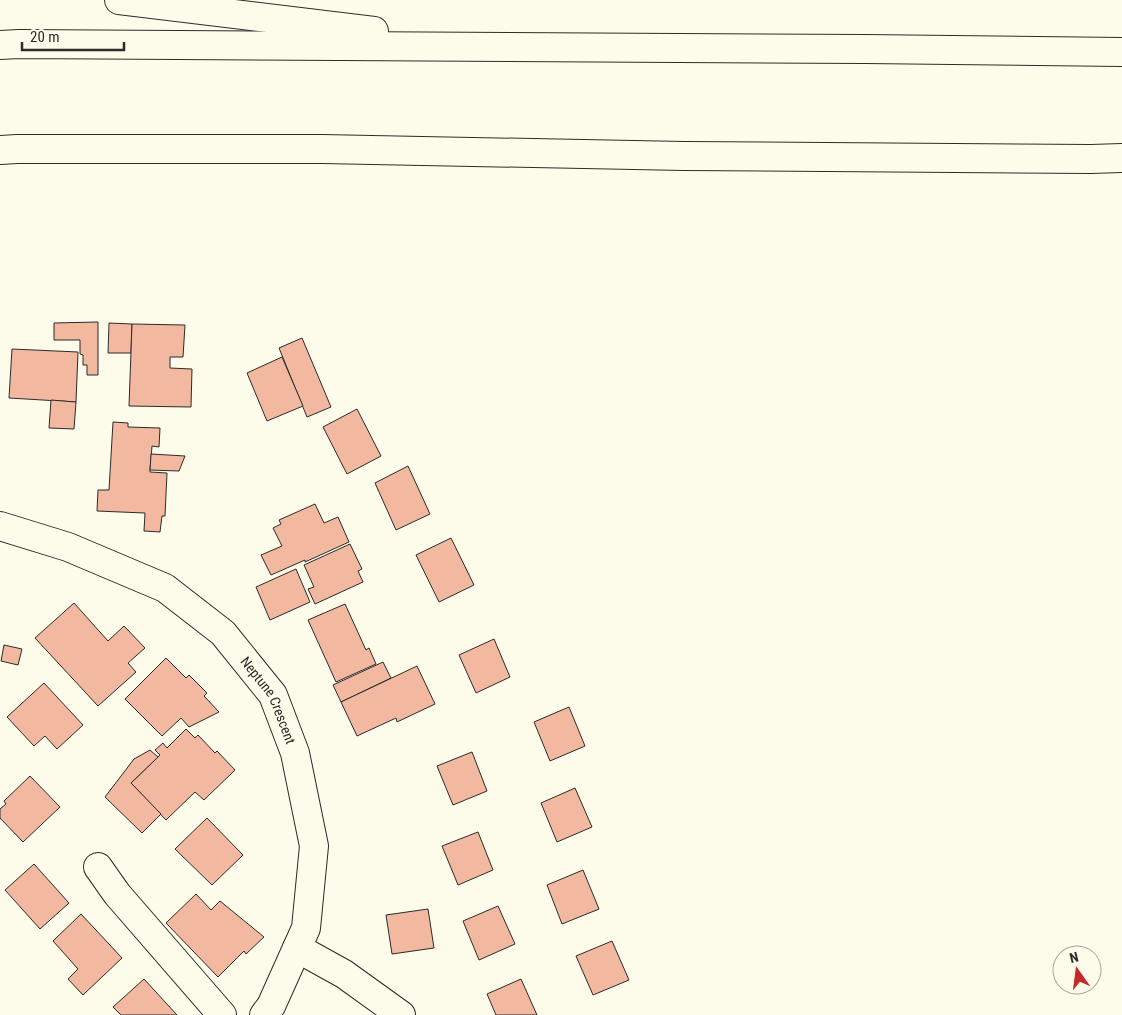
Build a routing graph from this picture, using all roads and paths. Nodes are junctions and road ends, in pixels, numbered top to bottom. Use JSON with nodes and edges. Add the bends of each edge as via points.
{"nodes":[{"id":1,"x":119,"y":0,"type":"edge"},
{"id":2,"x":0,"y":45,"type":"edge"},
{"id":3,"x":502,"y":47,"type":"junction"},
{"id":4,"x":1122,"y":52,"type":"edge"},
{"id":5,"x":0,"y":150,"type":"edge"},
{"id":6,"x":1122,"y":158,"type":"edge"},
{"id":7,"x":0,"y":526,"type":"edge"},
{"id":8,"x":98,"y":867,"type":"dead end"},
{"id":9,"x":297,"y":948,"type":"junction"},
{"id":10,"x":222,"y":1015,"type":"edge"},
{"id":11,"x":264,"y":1015,"type":"edge"},
{"id":12,"x":401,"y":1015,"type":"edge"}],
"edges":[{"from":1,"to":3,"type":"main road"},
{"from":2,"to":3,"type":"main road"},
{"from":3,"to":4,"type":"main road"},
{"from":5,"to":6,"type":"main road","via":[[322,149],[684,156]]},
{"from":7,"to":9,"type":"main road","name":"Neptune Crescent","via":[[68,547],[165,588],[223,633],[273,695],[295,753],[314,846],[306,928]]},
{"from":8,"to":10,"type":"main road","via":[[117,894]]},
{"from":9,"to":11,"type":"main road","name":"Neptune Crescent"},
{"from":9,"to":12,"type":"main road","via":[[344,974]]}]}
